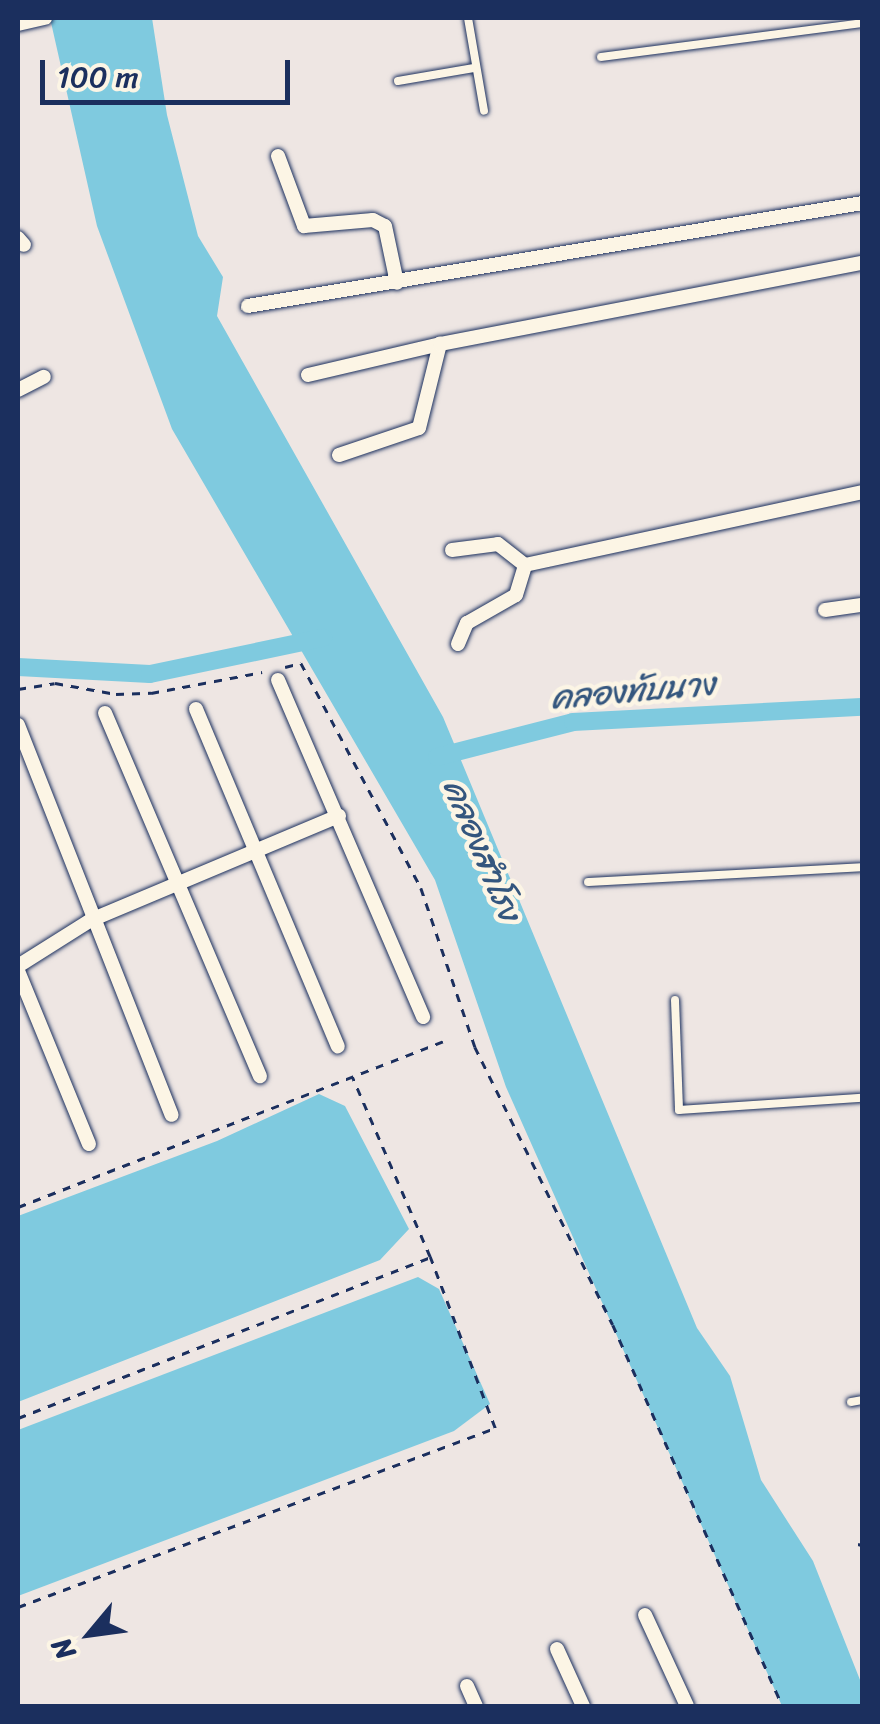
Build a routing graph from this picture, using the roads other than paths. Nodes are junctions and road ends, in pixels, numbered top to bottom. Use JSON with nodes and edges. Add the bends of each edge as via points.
{"nodes":[{"id":1,"x":45,"y":18,"type":"edge"},
{"id":2,"x":468,"y":18,"type":"edge"},
{"id":3,"x":862,"y":23,"type":"edge"},
{"id":4,"x":18,"y":24,"type":"edge"},
{"id":5,"x":601,"y":56,"type":"dead end"},
{"id":6,"x":474,"y":68,"type":"junction"},
{"id":7,"x":398,"y":81,"type":"dead end"},
{"id":8,"x":484,"y":111,"type":"dead end"},
{"id":9,"x":278,"y":156,"type":"dead end"},
{"id":10,"x":862,"y":202,"type":"edge"},
{"id":11,"x":862,"y":263,"type":"edge"},
{"id":12,"x":397,"y":283,"type":"junction"},
{"id":13,"x":248,"y":306,"type":"dead end"},
{"id":14,"x":440,"y":344,"type":"junction"},
{"id":15,"x":308,"y":375,"type":"dead end"},
{"id":16,"x":44,"y":377,"type":"dead end"},
{"id":17,"x":18,"y":390,"type":"edge"},
{"id":18,"x":339,"y":454,"type":"dead end"},
{"id":19,"x":862,"y":492,"type":"edge"},
{"id":20,"x":452,"y":550,"type":"dead end"},
{"id":21,"x":525,"y":565,"type":"junction"},
{"id":22,"x":862,"y":605,"type":"edge"},
{"id":23,"x":825,"y":610,"type":"dead end"},
{"id":24,"x":458,"y":644,"type":"dead end"},
{"id":25,"x":278,"y":680,"type":"dead end"},
{"id":26,"x":196,"y":709,"type":"dead end"},
{"id":27,"x":106,"y":713,"type":"dead end"},
{"id":28,"x":18,"y":725,"type":"edge"},
{"id":29,"x":339,"y":816,"type":"junction"},
{"id":30,"x":258,"y":851,"type":"junction"},
{"id":31,"x":862,"y":867,"type":"edge"},
{"id":32,"x":588,"y":882,"type":"dead end"},
{"id":33,"x":178,"y":883,"type":"junction"},
{"id":34,"x":91,"y":920,"type":"junction"},
{"id":35,"x":18,"y":969,"type":"edge"},
{"id":36,"x":675,"y":1000,"type":"dead end"},
{"id":37,"x":423,"y":1017,"type":"dead end"},
{"id":38,"x":338,"y":1046,"type":"dead end"},
{"id":39,"x":260,"y":1076,"type":"dead end"},
{"id":40,"x":862,"y":1098,"type":"edge"},
{"id":41,"x":172,"y":1115,"type":"dead end"},
{"id":42,"x":89,"y":1144,"type":"dead end"},
{"id":43,"x":862,"y":1400,"type":"edge"},
{"id":44,"x":852,"y":1402,"type":"dead end"},
{"id":45,"x":645,"y":1615,"type":"dead end"},
{"id":46,"x":557,"y":1649,"type":"dead end"},
{"id":47,"x":467,"y":1686,"type":"dead end"},
{"id":48,"x":476,"y":1706,"type":"edge"},
{"id":49,"x":583,"y":1706,"type":"edge"},
{"id":50,"x":687,"y":1706,"type":"edge"}],
"edges":[{"from":1,"to":4,"type":"street"},
{"from":2,"to":6,"type":"lane"},
{"from":3,"to":5,"type":"lane"},
{"from":6,"to":7,"type":"lane"},
{"from":6,"to":8,"type":"lane"},
{"from":9,"to":12,"type":"street","via":[[304,226],[373,220],[384,226]]},
{"from":10,"to":12,"type":"street"},
{"from":11,"to":14,"type":"street"},
{"from":12,"to":13,"type":"street"},
{"from":14,"to":15,"type":"street"},
{"from":14,"to":18,"type":"street","via":[[418,428]]},
{"from":16,"to":17,"type":"street"},
{"from":19,"to":21,"type":"street"},
{"from":20,"to":21,"type":"street","via":[[498,544]]},
{"from":21,"to":24,"type":"street","via":[[516,595],[467,622]]},
{"from":22,"to":23,"type":"street"},
{"from":25,"to":29,"type":"street"},
{"from":26,"to":30,"type":"street"},
{"from":27,"to":33,"type":"street"},
{"from":28,"to":34,"type":"street"},
{"from":29,"to":30,"type":"street"},
{"from":29,"to":37,"type":"street"},
{"from":30,"to":33,"type":"street"},
{"from":30,"to":38,"type":"street"},
{"from":31,"to":32,"type":"lane"},
{"from":33,"to":34,"type":"street"},
{"from":33,"to":39,"type":"street"},
{"from":34,"to":35,"type":"street"},
{"from":34,"to":41,"type":"street"},
{"from":35,"to":42,"type":"street"},
{"from":36,"to":40,"type":"lane","via":[[679,1110]]},
{"from":43,"to":44,"type":"lane"},
{"from":45,"to":50,"type":"street"},
{"from":46,"to":49,"type":"street"},
{"from":47,"to":48,"type":"street"}]}
